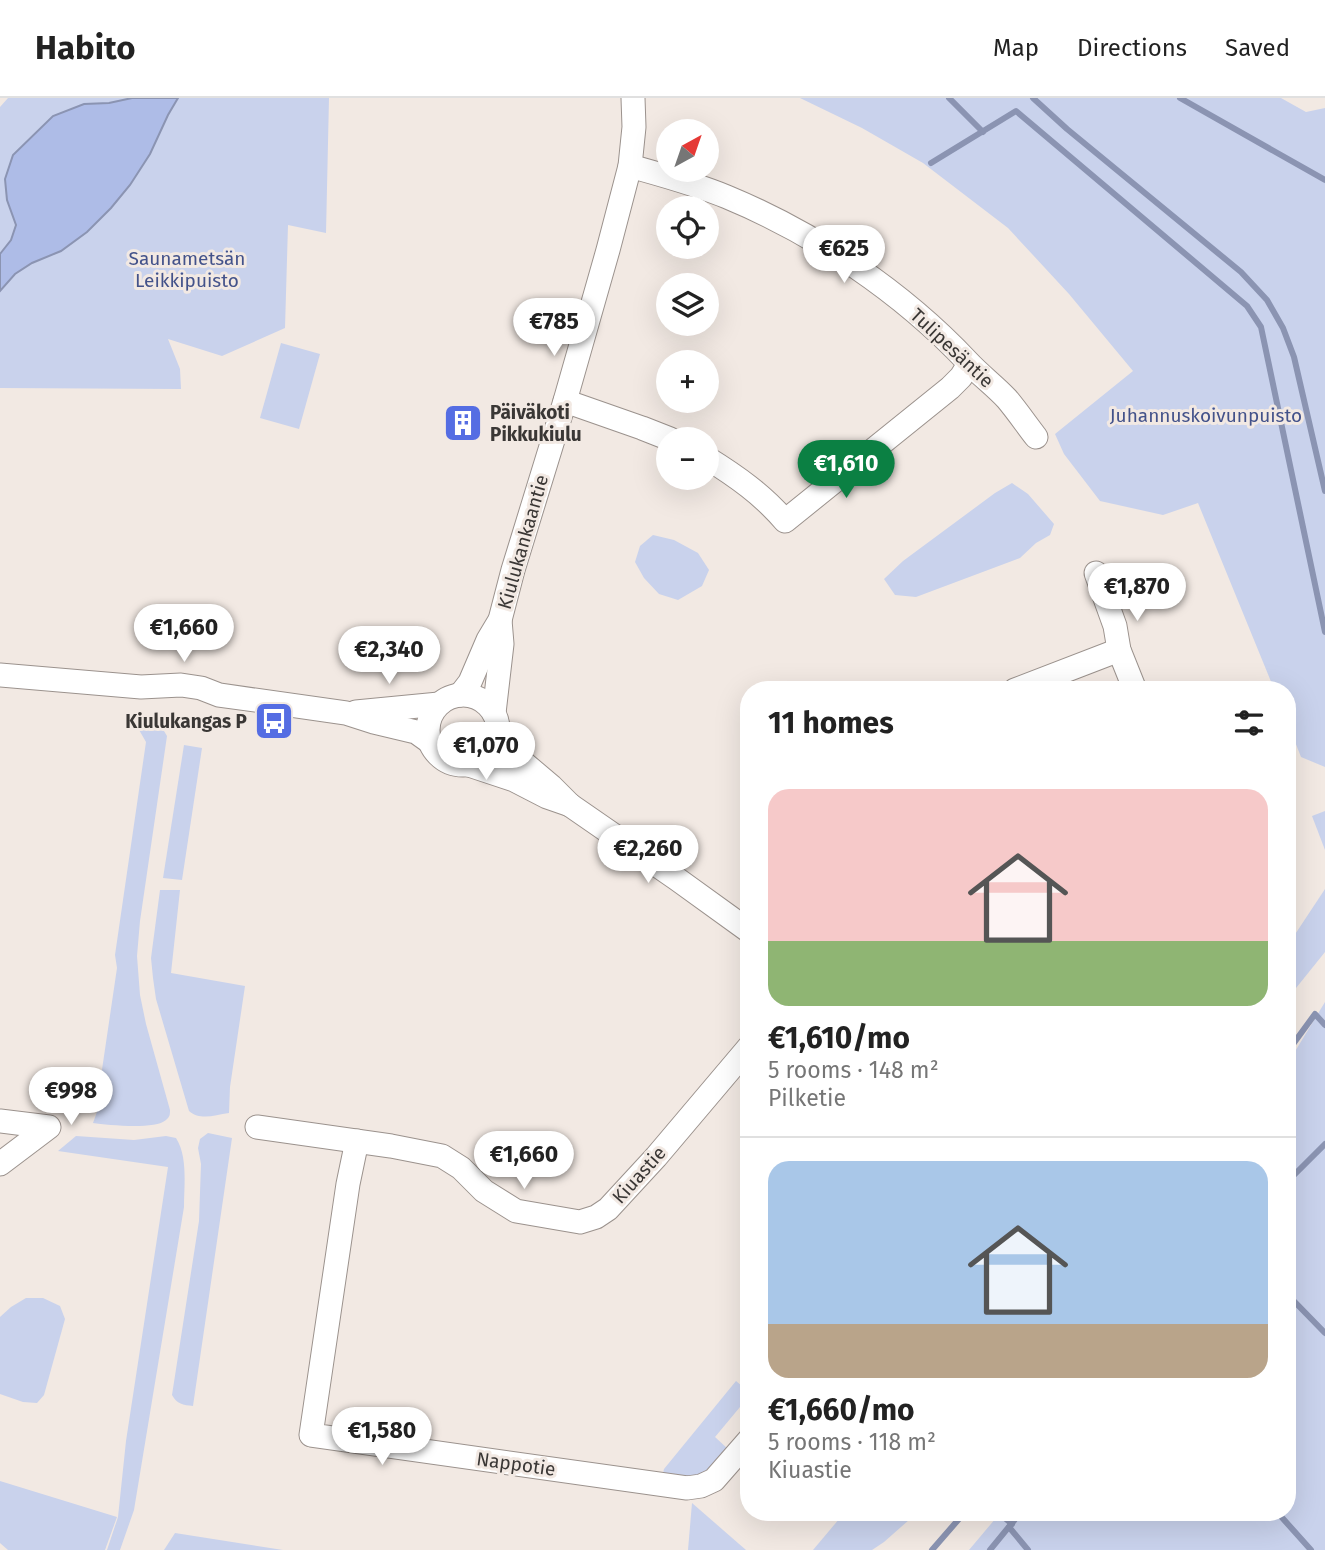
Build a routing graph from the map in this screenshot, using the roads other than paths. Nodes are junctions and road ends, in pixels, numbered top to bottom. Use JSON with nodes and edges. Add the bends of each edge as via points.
{"nodes":[{"id":1,"x":633,"y":98,"type":"edge"},
{"id":2,"x":630,"y":166,"type":"junction"},
{"id":3,"x":969,"y":364,"type":"junction"},
{"id":4,"x":565,"y":401,"type":"junction"},
{"id":5,"x":656,"y":434,"type":"edge"},
{"id":6,"x":1036,"y":437,"type":"dead end"},
{"id":7,"x":719,"y":466,"type":"edge"},
{"id":8,"x":1096,"y":573,"type":"dead end"},
{"id":9,"x":500,"y":620,"type":"junction"},
{"id":10,"x":1119,"y":650,"type":"junction"},
{"id":11,"x":0,"y":675,"type":"edge"},
{"id":12,"x":1038,"y":681,"type":"edge"},
{"id":13,"x":1131,"y":681,"type":"edge"},
{"id":14,"x":460,"y":695,"type":"junction"},
{"id":15,"x":439,"y":705,"type":"junction"},
{"id":16,"x":346,"y":713,"type":"junction"},
{"id":17,"x":496,"y":723,"type":"junction"},
{"id":18,"x":430,"y":742,"type":"junction"},
{"id":19,"x":469,"y":765,"type":"junction"},
{"id":20,"x":570,"y":805,"type":"junction"},
{"id":21,"x":740,"y":924,"type":"edge"},
{"id":22,"x":740,"y":1058,"type":"edge"},
{"id":23,"x":0,"y":1121,"type":"edge"},
{"id":24,"x":257,"y":1127,"type":"dead end"},
{"id":25,"x":357,"y":1141,"type":"junction"},
{"id":26,"x":0,"y":1164,"type":"edge"},
{"id":27,"x":740,"y":1450,"type":"edge"}],
"edges":[{"from":1,"to":2,"type":"street","name":"Kiulukankaantie"},
{"from":2,"to":3,"type":"street","name":"Tulipesäntie","via":[[726,197],[794,230],[866,273],[925,320]]},
{"from":2,"to":4,"type":"street","name":"Kiulukankaantie"},
{"from":3,"to":6,"type":"street","name":"Tulipesäntie","via":[[1008,400]]},
{"from":3,"to":7,"type":"street","via":[[950,388],[785,521],[745,482]]},
{"from":4,"to":5,"type":"street"},
{"from":4,"to":9,"type":"street","name":"Kiulukankaantie"},
{"from":8,"to":10,"type":"street"},
{"from":9,"to":14,"type":"street","name":"Kiulukankaantie"},
{"from":9,"to":17,"type":"street","name":"Kiulukankaantie"},
{"from":10,"to":12,"type":"street"},
{"from":10,"to":13,"type":"street"},
{"from":11,"to":16,"type":"street","via":[[141,687],[181,685],[219,695]]},
{"from":14,"to":15,"type":"street"},
{"from":14,"to":17,"type":"street","via":[[488,705]]},
{"from":15,"to":16,"type":"street"},
{"from":15,"to":18,"type":"street","via":[[429,722]]},
{"from":16,"to":18,"type":"street","via":[[416,732]]},
{"from":17,"to":19,"type":"street","via":[[495,744],[489,754]]},
{"from":17,"to":20,"type":"street","via":[[506,748]]},
{"from":18,"to":19,"type":"street","via":[[444,760]]},
{"from":19,"to":20,"type":"street"},
{"from":20,"to":21,"type":"street"},
{"from":22,"to":25,"type":"street","name":"Kiuastie","via":[[608,1209],[580,1222],[516,1212],[442,1156]]},
{"from":23,"to":26,"type":"street","via":[[49,1127]]},
{"from":24,"to":25,"type":"street","name":"Kiuastie"},
{"from":25,"to":27,"type":"street","name":"Nappotie","via":[[311,1435],[687,1488],[714,1480]]}]}
